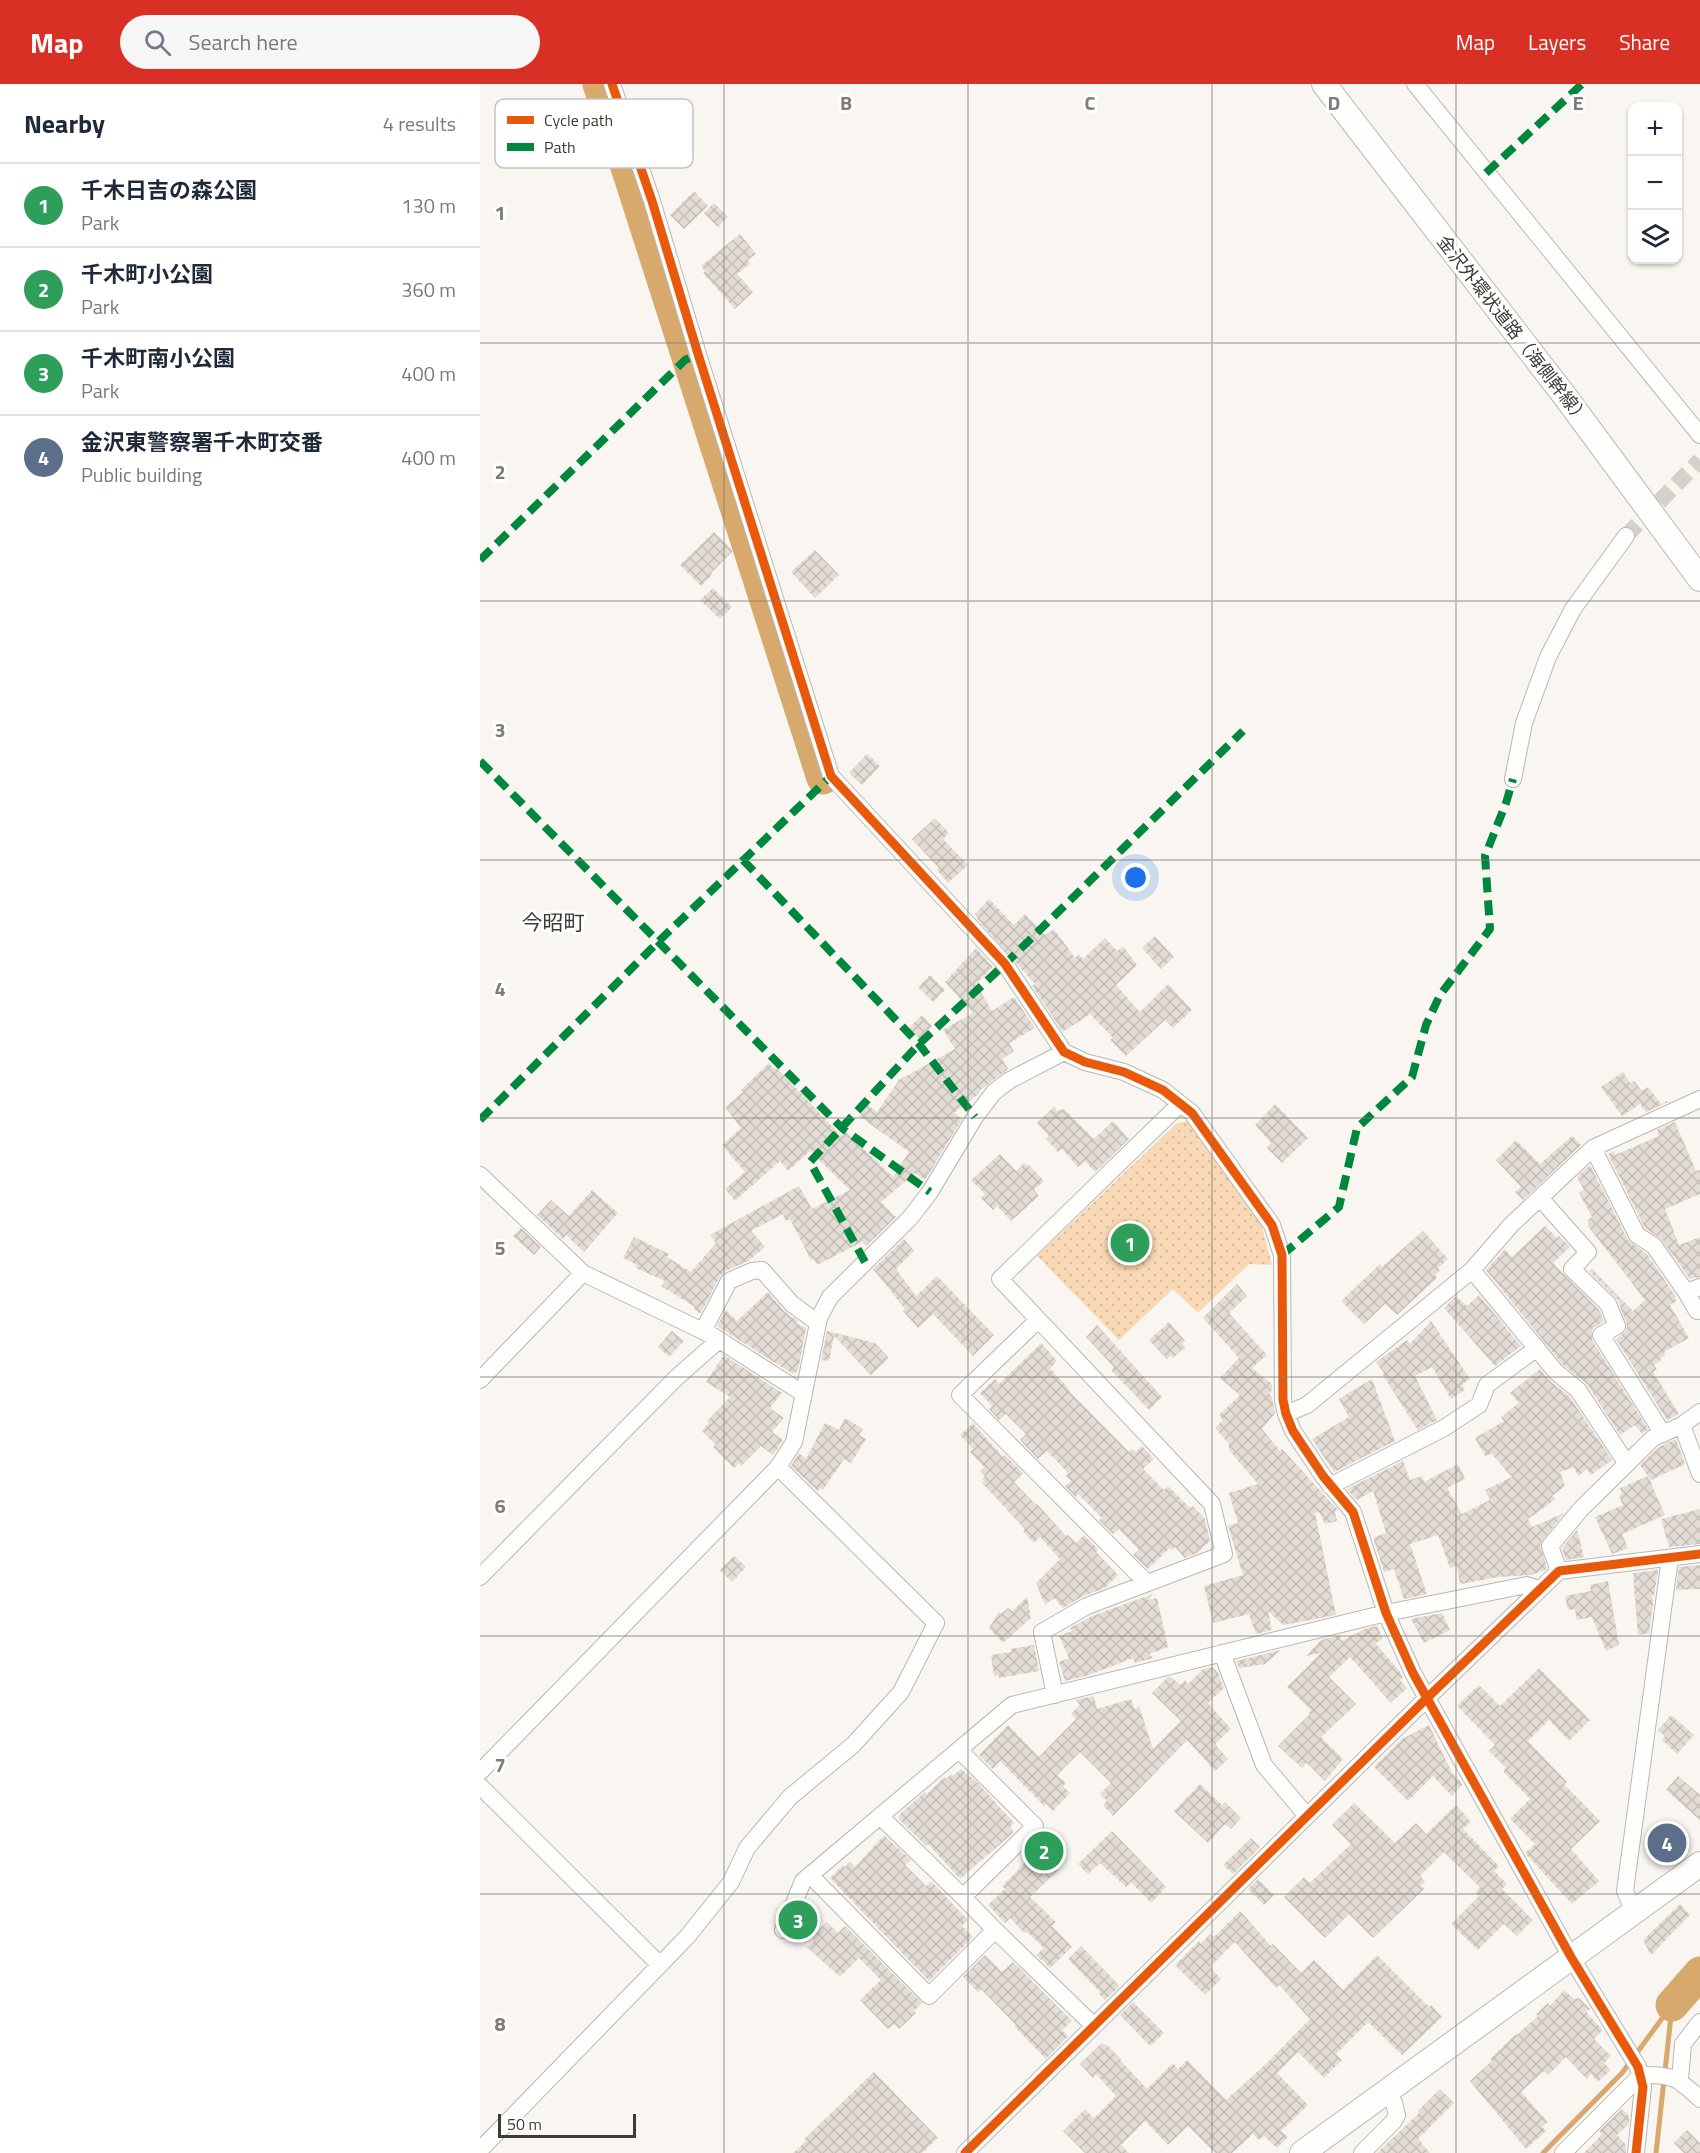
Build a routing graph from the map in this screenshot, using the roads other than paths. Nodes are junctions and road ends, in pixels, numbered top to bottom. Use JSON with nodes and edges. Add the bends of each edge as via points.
{"nodes":[{"id":1,"x":612,"y":84,"type":"edge"},
{"id":2,"x":1324,"y":84,"type":"edge"},
{"id":3,"x":1415,"y":84,"type":"edge"},
{"id":4,"x":617,"y":99,"type":"edge"},
{"id":5,"x":641,"y":168,"type":"edge"},
{"id":6,"x":1700,"y":435,"type":"edge"},
{"id":7,"x":1626,"y":536,"type":"tunnel mouth"},
{"id":8,"x":1700,"y":579,"type":"edge"},
{"id":9,"x":1513,"y":779,"type":"dead end"},
{"id":10,"x":1064,"y":1052,"type":"junction"},
{"id":11,"x":1700,"y":1099,"type":"edge"},
{"id":12,"x":1180,"y":1104,"type":"junction"},
{"id":13,"x":1593,"y":1148,"type":"junction"},
{"id":14,"x":480,"y":1175,"type":"edge"},
{"id":15,"x":1540,"y":1198,"type":"junction"},
{"id":16,"x":1472,"y":1270,"type":"junction"},
{"id":17,"x":583,"y":1273,"type":"junction"},
{"id":18,"x":1693,"y":1289,"type":"edge"},
{"id":19,"x":1699,"y":1313,"type":"edge"},
{"id":20,"x":1038,"y":1320,"type":"junction"},
{"id":21,"x":818,"y":1323,"type":"junction"},
{"id":22,"x":703,"y":1331,"type":"junction"},
{"id":23,"x":719,"y":1340,"type":"junction"},
{"id":24,"x":1537,"y":1348,"type":"junction"},
{"id":25,"x":480,"y":1380,"type":"edge"},
{"id":26,"x":804,"y":1394,"type":"junction"},
{"id":27,"x":1700,"y":1412,"type":"edge"},
{"id":28,"x":1286,"y":1414,"type":"junction"},
{"id":29,"x":1682,"y":1425,"type":"junction"},
{"id":30,"x":1663,"y":1434,"type":"junction"},
{"id":31,"x":1627,"y":1464,"type":"junction"},
{"id":32,"x":778,"y":1467,"type":"junction"},
{"id":33,"x":1700,"y":1474,"type":"edge"},
{"id":34,"x":1330,"y":1486,"type":"junction"},
{"id":35,"x":1700,"y":1554,"type":"edge"},
{"id":36,"x":1670,"y":1558,"type":"junction"},
{"id":37,"x":1558,"y":1571,"type":"junction"},
{"id":38,"x":480,"y":1577,"type":"edge"},
{"id":39,"x":1147,"y":1583,"type":"junction"},
{"id":40,"x":1539,"y":1589,"type":"junction"},
{"id":41,"x":1386,"y":1612,"type":"junction"},
{"id":42,"x":1222,"y":1653,"type":"junction"},
{"id":43,"x":1055,"y":1695,"type":"junction"},
{"id":44,"x":1427,"y":1698,"type":"junction"},
{"id":45,"x":959,"y":1750,"type":"junction"},
{"id":46,"x":480,"y":1772,"type":"edge"},
{"id":47,"x":480,"y":1786,"type":"edge"},
{"id":48,"x":880,"y":1816,"type":"junction"},
{"id":49,"x":1307,"y":1816,"type":"junction"},
{"id":50,"x":1700,"y":1864,"type":"edge"},
{"id":51,"x":810,"y":1875,"type":"junction"},
{"id":52,"x":963,"y":1897,"type":"junction"},
{"id":53,"x":1634,"y":1912,"type":"junction"},
{"id":54,"x":783,"y":1930,"type":"dead end"},
{"id":55,"x":995,"y":1930,"type":"junction"},
{"id":56,"x":1571,"y":1957,"type":"junction"},
{"id":57,"x":660,"y":1965,"type":"junction"},
{"id":58,"x":1700,"y":2022,"type":"edge"},
{"id":59,"x":1094,"y":2026,"type":"junction"},
{"id":60,"x":1645,"y":2072,"type":"junction"},
{"id":61,"x":1676,"y":2079,"type":"junction"},
{"id":62,"x":1386,"y":2092,"type":"junction"},
{"id":63,"x":1700,"y":2099,"type":"edge"},
{"id":64,"x":480,"y":2150,"type":"edge"},
{"id":65,"x":965,"y":2153,"type":"edge"},
{"id":66,"x":1302,"y":2153,"type":"edge"},
{"id":67,"x":1362,"y":2153,"type":"edge"},
{"id":68,"x":1563,"y":2153,"type":"edge"},
{"id":69,"x":1636,"y":2153,"type":"edge"}],
"edges":[{"from":1,"to":4,"type":"street"},
{"from":2,"to":8,"type":"street","name":"金沢外環状道路（海側幹線）"},
{"from":3,"to":6,"type":"street"},
{"from":5,"to":10,"type":"street","via":[[831,776],[1005,964]]},
{"from":7,"to":9,"type":"street","via":[[1573,609],[1548,657],[1524,723]]},
{"from":10,"to":12,"type":"street","via":[[1163,1089]]},
{"from":10,"to":21,"type":"street","via":[[994,1092],[930,1192],[910,1218],[830,1298]]},
{"from":11,"to":13,"type":"street"},
{"from":12,"to":20,"type":"street","via":[[1000,1279]]},
{"from":12,"to":28,"type":"street","via":[[1192,1113],[1272,1225],[1282,1255]]},
{"from":13,"to":15,"type":"street"},
{"from":13,"to":18,"type":"street","via":[[1637,1235],[1654,1246]]},
{"from":14,"to":17,"type":"street"},
{"from":15,"to":16,"type":"street"},
{"from":15,"to":30,"type":"street","via":[[1588,1252],[1572,1269],[1608,1304],[1617,1326],[1601,1335]]},
{"from":16,"to":24,"type":"street"},
{"from":16,"to":28,"type":"street","via":[[1307,1405]]},
{"from":17,"to":22,"type":"street"},
{"from":17,"to":25,"type":"street"},
{"from":18,"to":19,"type":"street"},
{"from":20,"to":39,"type":"street","via":[[960,1395]]},
{"from":20,"to":39,"type":"street","via":[[1212,1504],[1224,1554]]},
{"from":21,"to":22,"type":"street","via":[[792,1304],[762,1270],[729,1281]]},
{"from":21,"to":26,"type":"street"},
{"from":22,"to":23,"type":"street"},
{"from":23,"to":26,"type":"street"},
{"from":23,"to":38,"type":"street","via":[[676,1378]]},
{"from":24,"to":31,"type":"street","via":[[1556,1372],[1578,1390]]},
{"from":24,"to":34,"type":"street","via":[[1487,1385],[1479,1405],[1444,1428]]},
{"from":26,"to":32,"type":"street","via":[[794,1442]]},
{"from":27,"to":29,"type":"street"},
{"from":28,"to":34,"type":"street"},
{"from":29,"to":30,"type":"street"},
{"from":29,"to":33,"type":"street"},
{"from":30,"to":31,"type":"street","via":[[1653,1438]]},
{"from":31,"to":37,"type":"street","via":[[1550,1546]]},
{"from":32,"to":46,"type":"street"},
{"from":32,"to":57,"type":"street","via":[[936,1623],[901,1692],[854,1745],[790,1797],[747,1848],[731,1882]]},
{"from":34,"to":41,"type":"street","via":[[1353,1512]]},
{"from":35,"to":36,"type":"street"},
{"from":36,"to":37,"type":"street"},
{"from":36,"to":53,"type":"street","via":[[1625,1891]]},
{"from":37,"to":40,"type":"street"},
{"from":39,"to":43,"type":"street","via":[[1087,1606],[1042,1632]]},
{"from":40,"to":41,"type":"street","via":[[1527,1585]]},
{"from":40,"to":44,"type":"street"},
{"from":41,"to":42,"type":"street"},
{"from":41,"to":44,"type":"street"},
{"from":42,"to":43,"type":"street"},
{"from":42,"to":49,"type":"street","via":[[1264,1765]]},
{"from":43,"to":45,"type":"street","via":[[1012,1706]]},
{"from":44,"to":49,"type":"street"},
{"from":44,"to":56,"type":"street"},
{"from":45,"to":48,"type":"street"},
{"from":45,"to":52,"type":"street","via":[[1035,1826]]},
{"from":47,"to":57,"type":"street"},
{"from":48,"to":51,"type":"street"},
{"from":48,"to":52,"type":"street"},
{"from":49,"to":59,"type":"street"},
{"from":50,"to":53,"type":"street"},
{"from":51,"to":54,"type":"street","via":[[803,1881]]},
{"from":51,"to":55,"type":"street","via":[[929,1996]]},
{"from":52,"to":55,"type":"street"},
{"from":53,"to":56,"type":"street"},
{"from":55,"to":59,"type":"street"},
{"from":56,"to":60,"type":"street","via":[[1622,2042]]},
{"from":56,"to":62,"type":"street"},
{"from":57,"to":64,"type":"street"},
{"from":58,"to":61,"type":"street","via":[[1683,2044]]},
{"from":59,"to":65,"type":"street"},
{"from":60,"to":61,"type":"street"},
{"from":60,"to":68,"type":"street"},
{"from":60,"to":69,"type":"street"},
{"from":61,"to":63,"type":"street"},
{"from":62,"to":66,"type":"street"},
{"from":62,"to":67,"type":"street","via":[[1397,2115]]}]}
